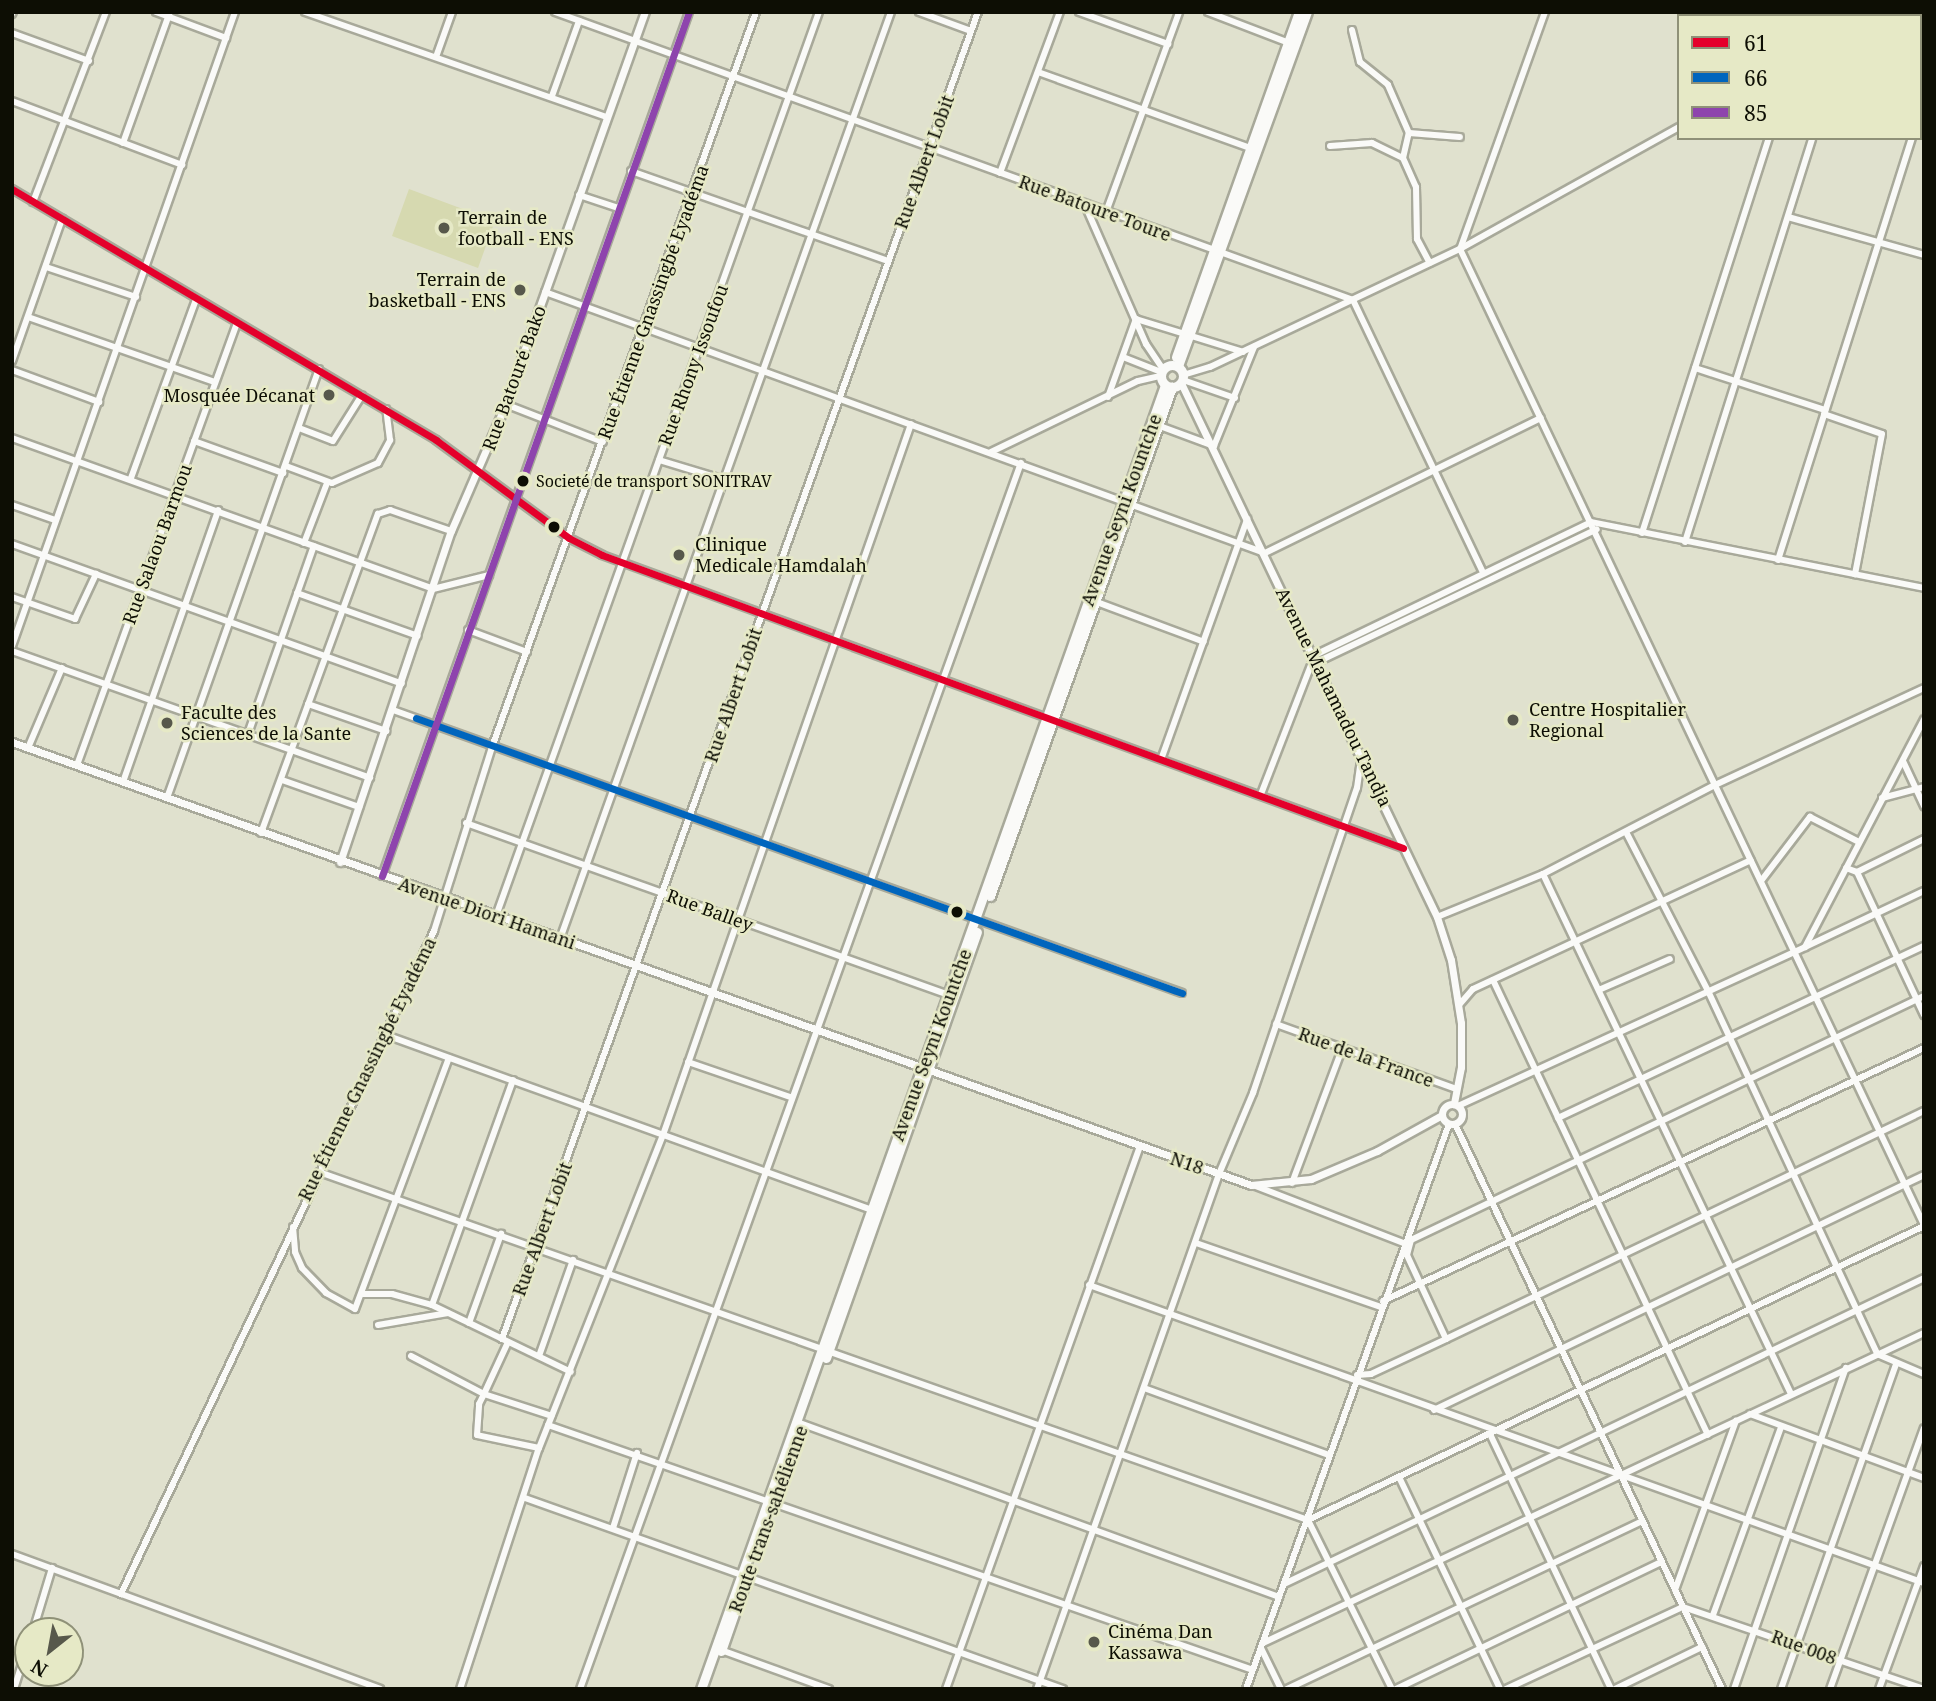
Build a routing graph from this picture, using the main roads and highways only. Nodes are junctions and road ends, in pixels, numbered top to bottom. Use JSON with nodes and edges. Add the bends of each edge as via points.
{"nodes":[{"id":1,"x":645,"y":12,"type":"edge"},
{"id":2,"x":1299,"y":12,"type":"edge"},
{"id":3,"x":1307,"y":12,"type":"edge"},
{"id":4,"x":1888,"y":12,"type":"edge"},
{"id":5,"x":1895,"y":14,"type":"edge"},
{"id":6,"x":1292,"y":44,"type":"junction"},
{"id":7,"x":1217,"y":252,"type":"junction"},
{"id":8,"x":1172,"y":376,"type":"junction"},
{"id":9,"x":12,"y":742,"type":"edge"},
{"id":10,"x":340,"y":862,"type":"junction"},
{"id":11,"x":925,"y":1071,"type":"junction"},
{"id":12,"x":1456,"y":1105,"type":"junction"},
{"id":13,"x":1442,"y":1115,"type":"junction"},
{"id":14,"x":825,"y":1350,"type":"joint"},
{"id":15,"x":744,"y":1574,"type":"junction"},
{"id":16,"x":701,"y":1689,"type":"edge"},
{"id":17,"x":707,"y":1689,"type":"edge"}],
"edges":[{"from":1,"to":10,"type":"main road","name":"Rue Batouré Bako","via":[[505,404],[452,531]]},
{"from":2,"to":6,"type":"highway","name":"Avenue Seyni Kountche"},
{"from":3,"to":6,"type":"highway","name":"Avenue Seyni Kountche"},
{"from":4,"to":5,"type":"main road"},
{"from":6,"to":7,"type":"highway","name":"Avenue Seyni Kountche"},
{"from":6,"to":7,"type":"highway","name":"Avenue Seyni Kountche","via":[[1250,148]]},
{"from":7,"to":8,"type":"highway","name":"Avenue Seyni Kountche"},
{"from":8,"to":11,"type":"highway","name":"Avenue Seyni Kountche"},
{"from":8,"to":12,"type":"main road","name":"Avenue Mahamadou Tandja","via":[[1214,446],[1437,917],[1459,1005]]},
{"from":9,"to":10,"type":"main road","name":"Avenue Diori Hamani"},
{"from":10,"to":11,"type":"main road","name":"Avenue Diori Hamani"},
{"from":11,"to":13,"type":"main road","name":"N18","via":[[1251,1185],[1292,1183],[1352,1163]]},
{"from":11,"to":14,"type":"highway","name":"Avenue Seyni Kountche"},
{"from":12,"to":13,"type":"main road","name":"N18","via":[[1446,1107]]},
{"from":12,"to":13,"type":"main road","name":"Avenue Mahamadou Tandja","via":[[1462,1116],[1452,1124]]},
{"from":14,"to":15,"type":"highway","name":"Route trans-sahélienne"},
{"from":15,"to":16,"type":"highway","name":"Route trans-sahélienne"},
{"from":15,"to":17,"type":"highway","name":"Route trans-sahélienne"}]}
